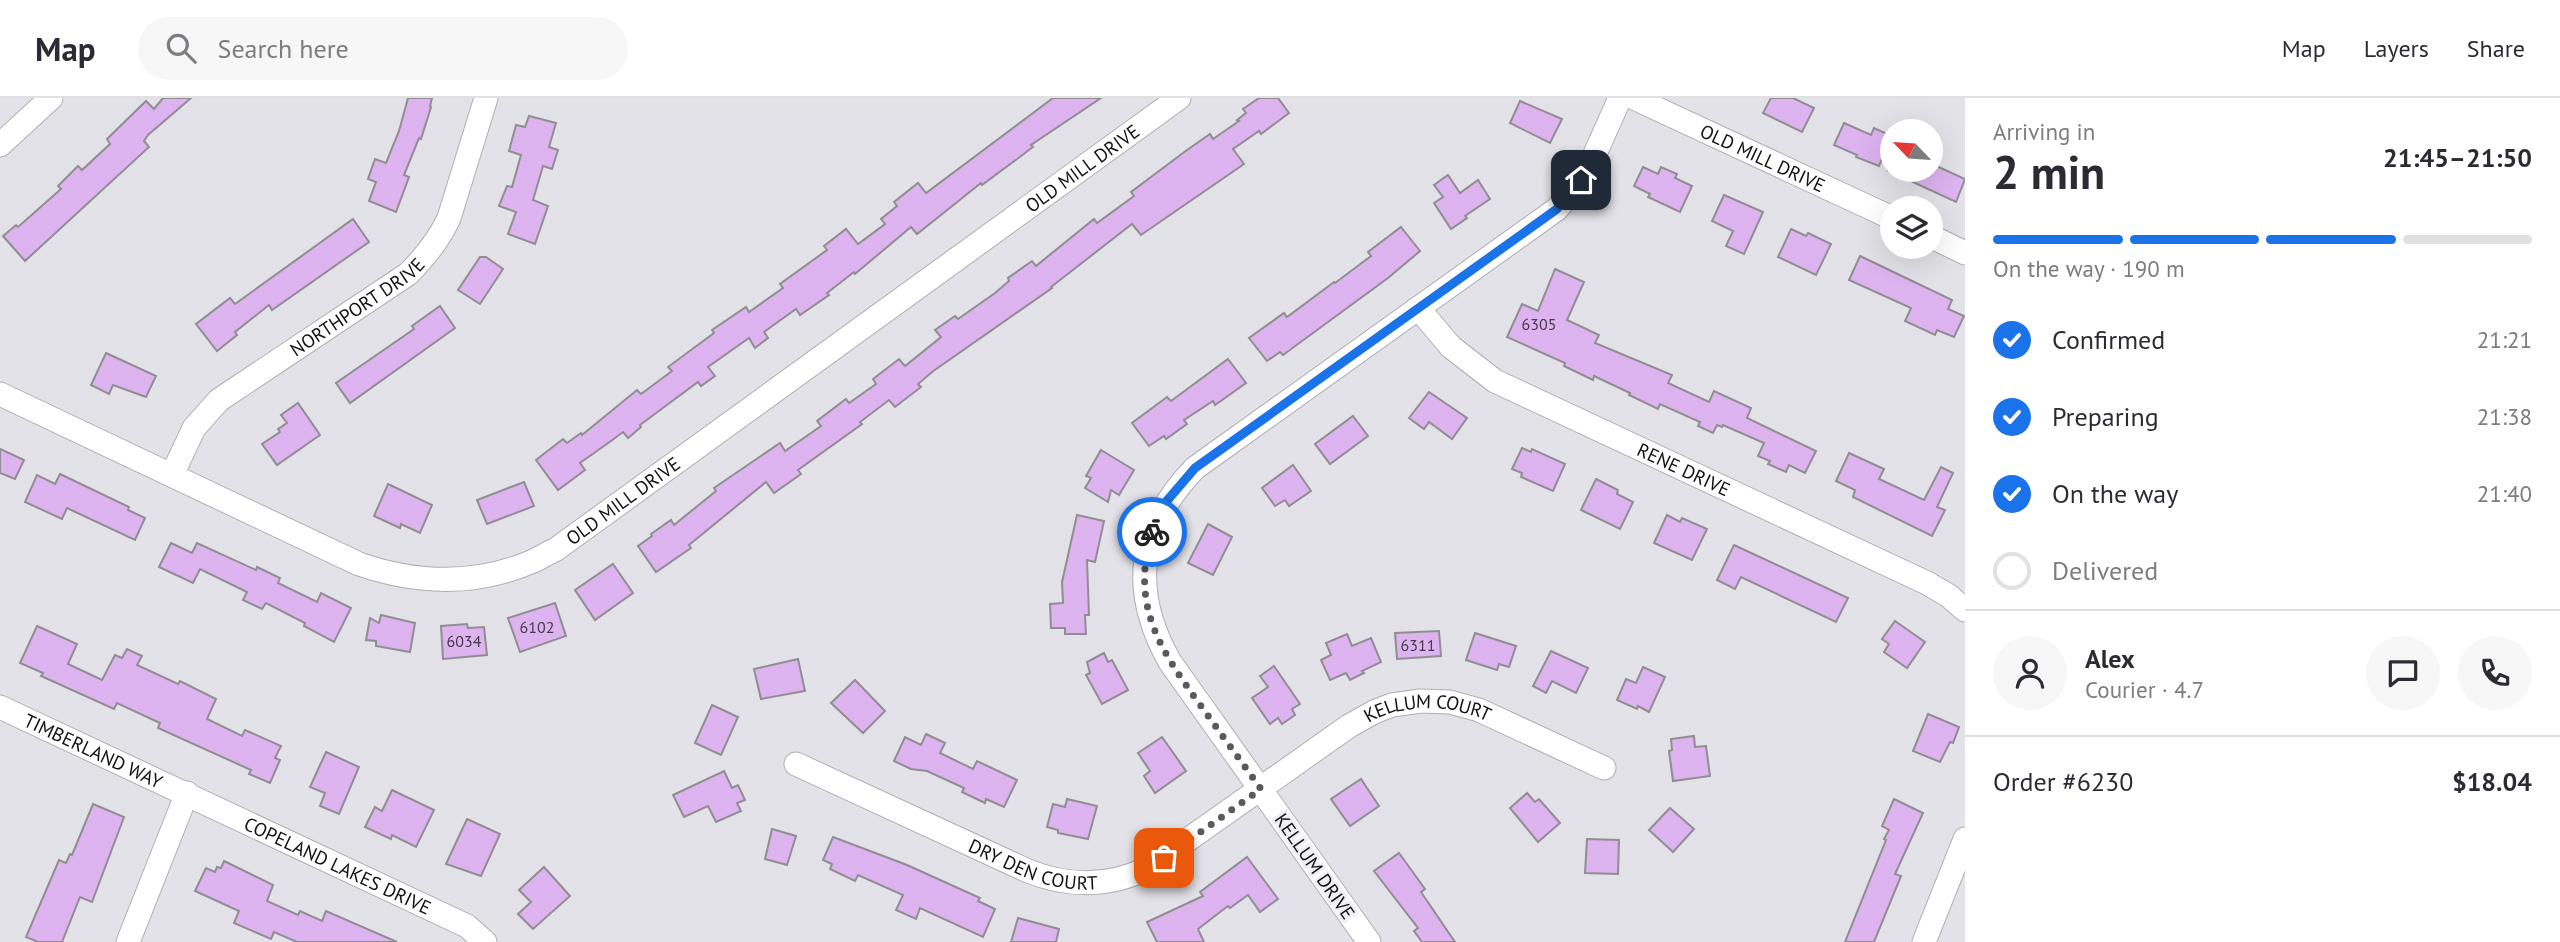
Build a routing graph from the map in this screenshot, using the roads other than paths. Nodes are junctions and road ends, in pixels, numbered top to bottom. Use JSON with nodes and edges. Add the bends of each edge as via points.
{"nodes":[{"id":1,"x":51,"y":98,"type":"edge"},
{"id":2,"x":486,"y":98,"type":"edge"},
{"id":3,"x":1179,"y":98,"type":"edge"},
{"id":4,"x":1620,"y":98,"type":"edge"},
{"id":5,"x":1634,"y":98,"type":"edge"},
{"id":6,"x":0,"y":145,"type":"edge"},
{"id":7,"x":1880,"y":212,"type":"edge"},
{"id":8,"x":1943,"y":242,"type":"edge"},
{"id":9,"x":1965,"y":253,"type":"edge"},
{"id":10,"x":1418,"y":308,"type":"junction"},
{"id":11,"x":0,"y":394,"type":"edge"},
{"id":12,"x":172,"y":475,"type":"junction"},
{"id":13,"x":1965,"y":610,"type":"edge"},
{"id":14,"x":0,"y":707,"type":"edge"},
{"id":15,"x":796,"y":764,"type":"dead end"},
{"id":16,"x":1604,"y":768,"type":"dead end"},
{"id":17,"x":1261,"y":789,"type":"junction"},
{"id":18,"x":187,"y":793,"type":"junction"},
{"id":19,"x":1965,"y":839,"type":"edge"},
{"id":20,"x":128,"y":942,"type":"edge"},
{"id":21,"x":485,"y":942,"type":"edge"},
{"id":22,"x":1368,"y":942,"type":"edge"},
{"id":23,"x":1924,"y":942,"type":"edge"}],
"edges":[{"from":1,"to":6,"type":"street"},
{"from":2,"to":12,"type":"street","name":"NORTHPORT DRIVE","via":[[449,218],[427,255],[408,274],[219,400],[194,428]]},
{"from":3,"to":12,"type":"street","name":"OLD MILL DRIVE","via":[[570,539],[522,566],[487,577],[450,581],[385,573]]},
{"from":4,"to":10,"type":"street","name":"KELLUM DRIVE","via":[[1586,174],[1557,209]]},
{"from":5,"to":7,"type":"street","name":"OLD MILL DRIVE"},
{"from":8,"to":9,"type":"street"},
{"from":10,"to":13,"type":"street","name":"RENE DRIVE","via":[[1451,347],[1495,381],[1927,583]]},
{"from":10,"to":17,"type":"street","name":"KELLUM DRIVE","via":[[1195,468],[1165,503],[1153,528],[1145,574],[1146,602],[1156,638]]},
{"from":11,"to":12,"type":"street","name":"OLD MILL DRIVE"},
{"from":14,"to":18,"type":"street","name":"TIMBERLAND WAY"},
{"from":15,"to":17,"type":"street","name":"DRY DEN COURT","via":[[1028,871],[1074,883],[1112,880],[1148,868]]},
{"from":16,"to":17,"type":"street","name":"KELLUM COURT","via":[[1479,710],[1421,701],[1392,705],[1366,716]]},
{"from":17,"to":22,"type":"street","name":"KELLUM DRIVE"},
{"from":18,"to":20,"type":"street"},
{"from":18,"to":21,"type":"street","name":"COPELAND LAKES DRIVE","via":[[467,926]]},
{"from":19,"to":23,"type":"street"}]}
